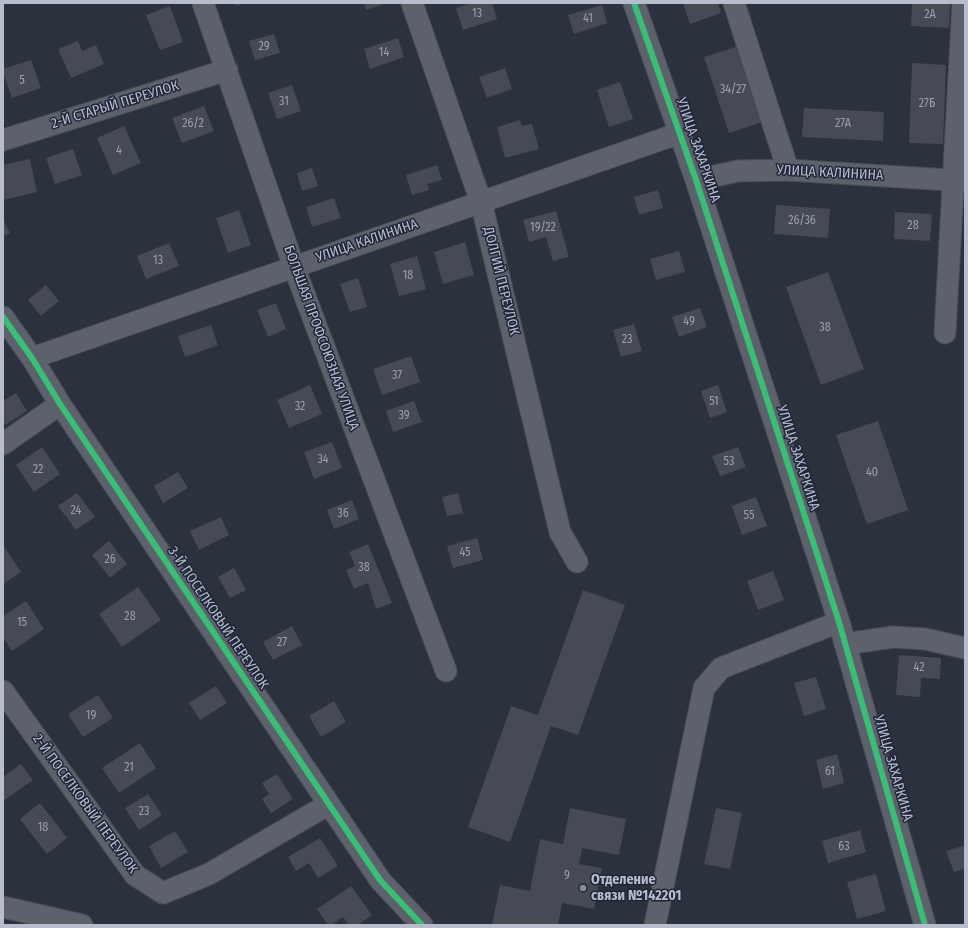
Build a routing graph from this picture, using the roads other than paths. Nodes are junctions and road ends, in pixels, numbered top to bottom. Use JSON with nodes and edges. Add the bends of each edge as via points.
{"nodes":[{"id":1,"x":203,"y":3,"type":"edge"},
{"id":2,"x":412,"y":3,"type":"edge"},
{"id":3,"x":634,"y":3,"type":"edge"},
{"id":4,"x":734,"y":3,"type":"edge"},
{"id":5,"x":963,"y":3,"type":"edge"},
{"id":6,"x":227,"y":70,"type":"junction"},
{"id":7,"x":680,"y":133,"type":"junction"},
{"id":8,"x":3,"y":140,"type":"edge"},
{"id":9,"x":788,"y":170,"type":"junction"},
{"id":10,"x":696,"y":180,"type":"junction"},
{"id":11,"x":960,"y":180,"type":"edge"},
{"id":12,"x":481,"y":202,"type":"junction"},
{"id":13,"x":294,"y":267,"type":"junction"},
{"id":14,"x":3,"y":317,"type":"edge"},
{"id":15,"x":945,"y":333,"type":"dead end"},
{"id":16,"x":32,"y":358,"type":"junction"},
{"id":17,"x":60,"y":404,"type":"junction"},
{"id":18,"x":3,"y":444,"type":"edge"},
{"id":19,"x":576,"y":562,"type":"dead end"},
{"id":20,"x":839,"y":622,"type":"junction"},
{"id":21,"x":845,"y":644,"type":"junction"},
{"id":22,"x":965,"y":648,"type":"edge"},
{"id":23,"x":446,"y":670,"type":"dead end"},
{"id":24,"x":3,"y":691,"type":"edge"},
{"id":25,"x":329,"y":804,"type":"junction"},
{"id":26,"x":3,"y":907,"type":"edge"},
{"id":27,"x":82,"y":925,"type":"edge"},
{"id":28,"x":422,"y":925,"type":"edge"},
{"id":29,"x":655,"y":925,"type":"edge"},
{"id":30,"x":925,"y":925,"type":"edge"}],
"edges":[{"from":1,"to":6,"type":"street","name":"БОЛЬШАЯ ПРОФСОЮЗНАЯ УЛИЦА"},
{"from":2,"to":12,"type":"street","name":"ДОЛГИЙ ПЕРЕУЛОК"},
{"from":3,"to":7,"type":"street","name":"УЛИЦА ЗАХАРКИНА"},
{"from":4,"to":9,"type":"street"},
{"from":5,"to":11,"type":"street"},
{"from":6,"to":8,"type":"street","name":"2-Й СТАРЫЙ ПЕРЕУЛОК"},
{"from":6,"to":13,"type":"street","name":"БОЛЬШАЯ ПРОФСОЮЗНАЯ УЛИЦА"},
{"from":7,"to":10,"type":"street","name":"УЛИЦА ЗАХАРКИНА"},
{"from":7,"to":12,"type":"street","name":"УЛИЦА КАЛИНИНА"},
{"from":9,"to":10,"type":"street","name":"УЛИЦА КАЛИНИНА","via":[[738,171]]},
{"from":9,"to":11,"type":"street","name":"УЛИЦА КАЛИНИНА"},
{"from":10,"to":20,"type":"street","name":"УЛИЦА ЗАХАРКИНА"},
{"from":11,"to":15,"type":"street"},
{"from":12,"to":13,"type":"street","name":"УЛИЦА КАЛИНИНА"},
{"from":12,"to":19,"type":"street","name":"ДОЛГИЙ ПЕРЕУЛОК","via":[[560,532]]},
{"from":13,"to":16,"type":"street","name":"УЛИЦА КАЛИНИНА"},
{"from":13,"to":23,"type":"street","name":"БОЛЬШАЯ ПРОФСОЮЗНАЯ УЛИЦА"},
{"from":14,"to":16,"type":"street","name":"3-Й ПОСЕЛКОВЫЙ ПЕРЕУЛОК"},
{"from":16,"to":17,"type":"street","name":"3-Й ПОСЕЛКОВЫЙ ПЕРЕУЛОК"},
{"from":17,"to":18,"type":"street"},
{"from":17,"to":25,"type":"street","name":"3-Й ПОСЕЛКОВЫЙ ПЕРЕУЛОК"},
{"from":20,"to":21,"type":"street","name":"УЛИЦА ЗАХАРКИНА"},
{"from":20,"to":29,"type":"street","via":[[721,668],[704,688]]},
{"from":21,"to":22,"type":"street","via":[[893,636],[925,639]]},
{"from":21,"to":30,"type":"street","name":"УЛИЦА ЗАХАРКИНА"},
{"from":24,"to":25,"type":"street","name":"2-Й ПОСЕЛКОВЫЙ ПЕРЕУЛОК","via":[[135,875],[163,893],[209,874]]},
{"from":25,"to":28,"type":"street","name":"3-Й ПОСЕЛКОВЫЙ ПЕРЕУЛОК","via":[[380,880]]},
{"from":26,"to":27,"type":"street"}]}
